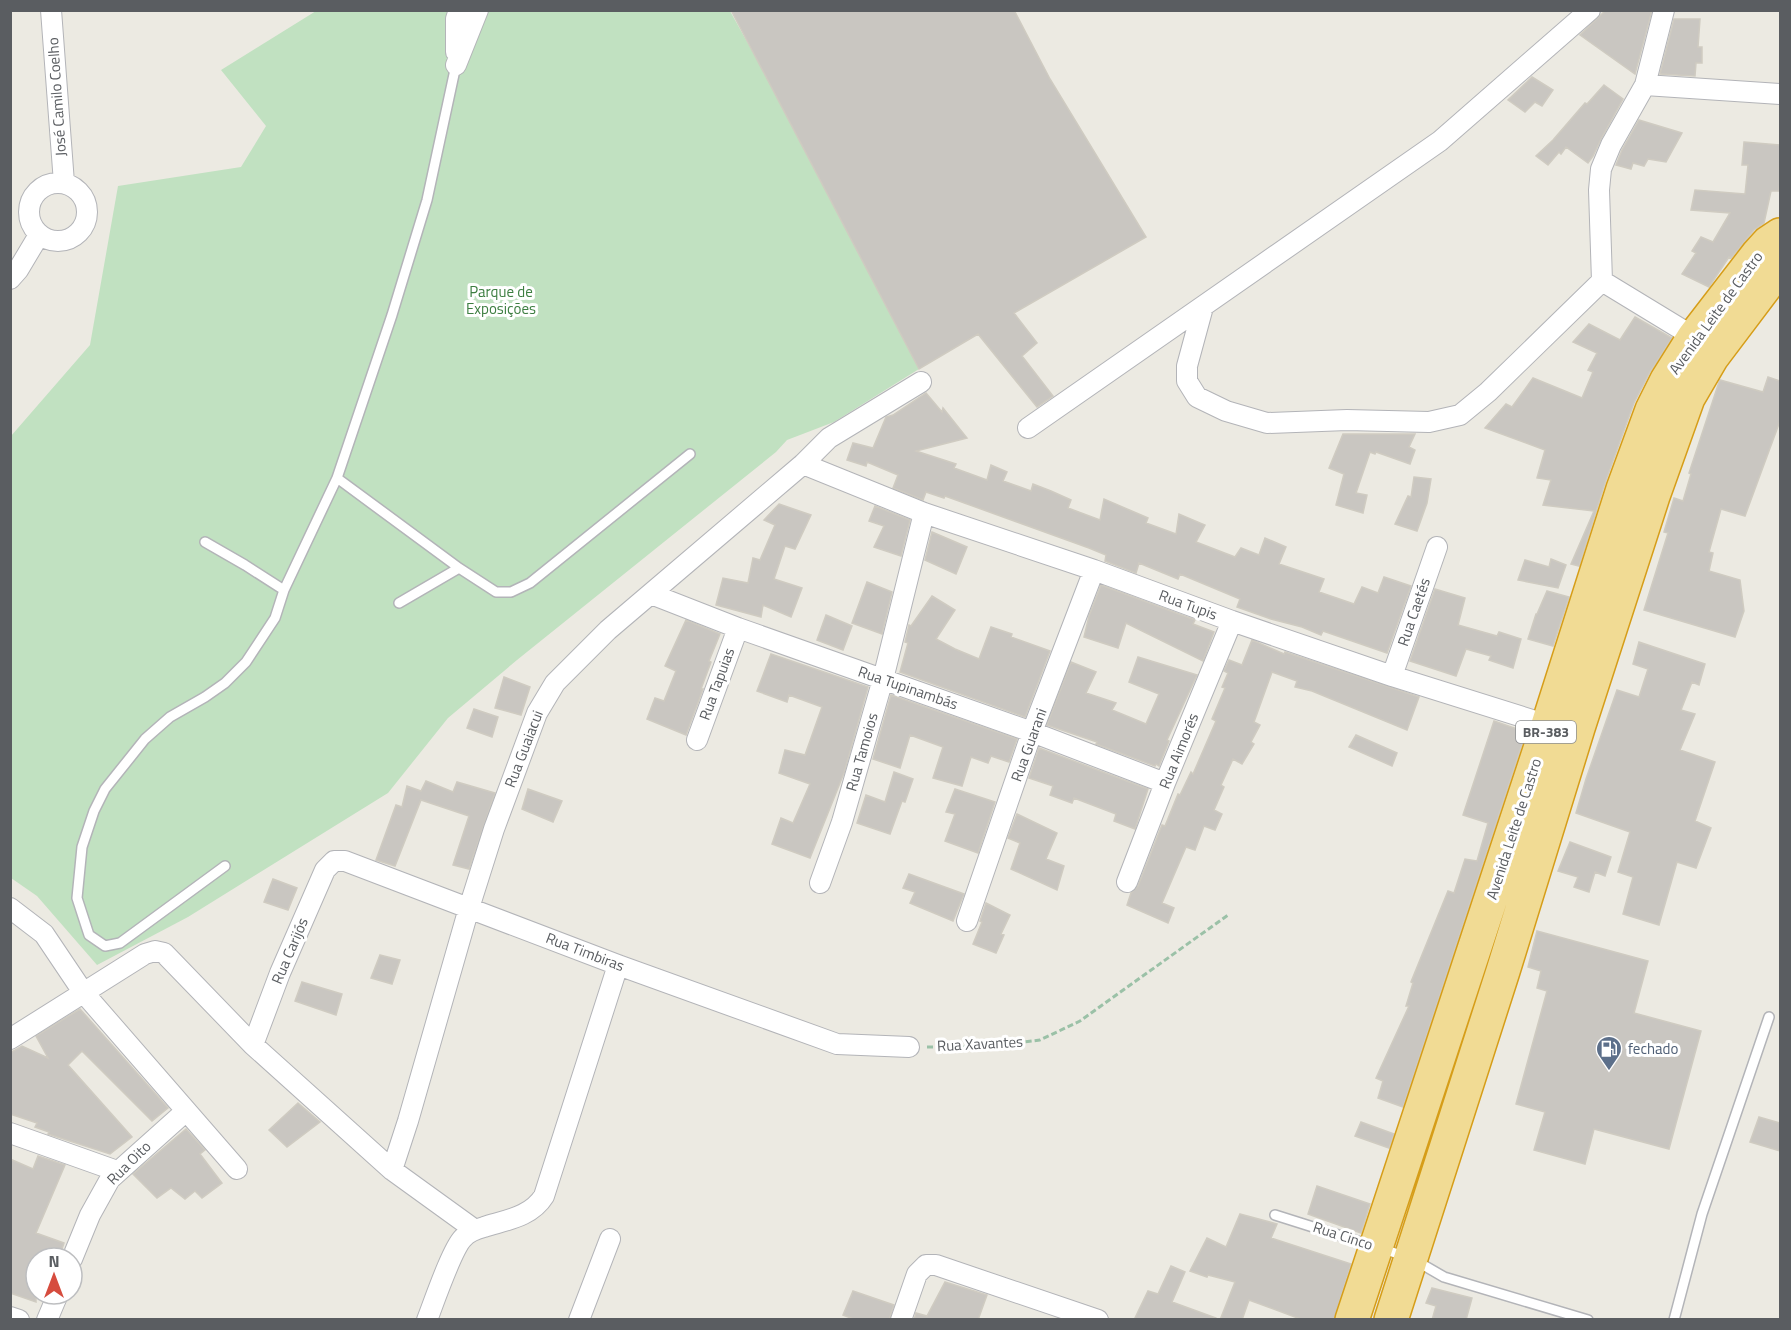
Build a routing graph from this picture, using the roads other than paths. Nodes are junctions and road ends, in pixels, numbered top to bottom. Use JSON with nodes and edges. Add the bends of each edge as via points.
{"nodes":[{"id":1,"x":51,"y":10,"type":"edge"},
{"id":2,"x":459,"y":10,"type":"edge"},
{"id":3,"x":478,"y":10,"type":"edge"},
{"id":4,"x":1590,"y":10,"type":"edge"},
{"id":5,"x":1664,"y":10,"type":"edge"},
{"id":6,"x":456,"y":66,"type":"junction"},
{"id":7,"x":1646,"y":85,"type":"junction"},
{"id":8,"x":1780,"y":94,"type":"edge"},
{"id":9,"x":64,"y":183,"type":"junction"},
{"id":10,"x":39,"y":235,"type":"junction"},
{"id":11,"x":1772,"y":267,"type":"edge"},
{"id":12,"x":10,"y":279,"type":"edge"},
{"id":13,"x":1602,"y":281,"type":"junction"},
{"id":14,"x":1203,"y":307,"type":"junction"},
{"id":15,"x":1694,"y":337,"type":"junction"},
{"id":16,"x":921,"y":382,"type":"dead end"},
{"id":17,"x":1029,"y":428,"type":"dead end"},
{"id":18,"x":690,"y":454,"type":"dead end"},
{"id":19,"x":803,"y":464,"type":"junction"},
{"id":20,"x":337,"y":478,"type":"junction"},
{"id":21,"x":924,"y":513,"type":"junction"},
{"id":22,"x":205,"y":542,"type":"dead end"},
{"id":23,"x":1437,"y":547,"type":"dead end"},
{"id":24,"x":459,"y":568,"type":"junction"},
{"id":25,"x":1094,"y":570,"type":"junction"},
{"id":26,"x":284,"y":590,"type":"junction"},
{"id":27,"x":651,"y":594,"type":"junction"},
{"id":28,"x":399,"y":603,"type":"dead end"},
{"id":29,"x":1232,"y":621,"type":"junction"},
{"id":30,"x":738,"y":628,"type":"junction"},
{"id":31,"x":1392,"y":676,"type":"junction"},
{"id":32,"x":884,"y":679,"type":"junction"},
{"id":33,"x":1564,"y":725,"type":"junction"},
{"id":34,"x":1032,"y":732,"type":"junction"},
{"id":35,"x":697,"y":740,"type":"dead end"},
{"id":36,"x":1165,"y":783,"type":"junction"},
{"id":37,"x":334,"y":861,"type":"joint"},
{"id":38,"x":225,"y":866,"type":"dead end"},
{"id":39,"x":1127,"y":882,"type":"dead end"},
{"id":40,"x":820,"y":883,"type":"dead end"},
{"id":41,"x":10,"y":908,"type":"edge"},
{"id":42,"x":469,"y":908,"type":"junction"},
{"id":43,"x":967,"y":921,"type":"dead end"},
{"id":44,"x":618,"y":964,"type":"junction"},
{"id":45,"x":83,"y":992,"type":"junction"},
{"id":46,"x":1769,"y":1017,"type":"dead end"},
{"id":47,"x":10,"y":1039,"type":"edge"},
{"id":48,"x":253,"y":1045,"type":"junction"},
{"id":49,"x":909,"y":1047,"type":"road end"},
{"id":50,"x":186,"y":1111,"type":"junction"},
{"id":51,"x":10,"y":1133,"type":"edge"},
{"id":52,"x":237,"y":1169,"type":"dead end"},
{"id":53,"x":392,"y":1170,"type":"junction"},
{"id":54,"x":117,"y":1171,"type":"junction"},
{"id":55,"x":1275,"y":1215,"type":"dead end"},
{"id":56,"x":476,"y":1230,"type":"junction"},
{"id":57,"x":610,"y":1239,"type":"dead end"},
{"id":58,"x":77,"y":1246,"type":"edge"},
{"id":59,"x":1393,"y":1252,"type":"junction"},
{"id":60,"x":53,"y":1306,"type":"edge"},
{"id":61,"x":10,"y":1317,"type":"edge"},
{"id":62,"x":19,"y":1320,"type":"edge"},
{"id":63,"x":47,"y":1320,"type":"edge"},
{"id":64,"x":428,"y":1320,"type":"edge"},
{"id":65,"x":579,"y":1320,"type":"edge"},
{"id":66,"x":901,"y":1320,"type":"edge"},
{"id":67,"x":1098,"y":1320,"type":"edge"},
{"id":68,"x":1352,"y":1320,"type":"edge"},
{"id":69,"x":1368,"y":1320,"type":"edge"},
{"id":70,"x":1391,"y":1320,"type":"edge"},
{"id":71,"x":1588,"y":1320,"type":"edge"},
{"id":72,"x":1674,"y":1320,"type":"edge"}],
"edges":[{"from":1,"to":9,"type":"street","name":"José Camilo Coelho"},
{"from":2,"to":6,"type":"street"},
{"from":3,"to":6,"type":"street"},
{"from":4,"to":14,"type":"street","via":[[1440,141]]},
{"from":5,"to":7,"type":"street"},
{"from":6,"to":20,"type":"lane","via":[[427,200]]},
{"from":7,"to":8,"type":"street"},
{"from":7,"to":13,"type":"street","via":[[1601,169]]},
{"from":9,"to":10,"type":"street","via":[[45,186],[32,199],[29,218]]},
{"from":9,"to":10,"type":"street","via":[[81,193],[88,211],[87,221],[82,230],[66,241],[47,240]]},
{"from":10,"to":12,"type":"street"},
{"from":11,"to":15,"type":"highway","name":"Avenida Leite de Castro","number":"BR-383"},
{"from":11,"to":33,"type":"highway","name":"Avenida Leite de Castro","number":"BR-383","via":[[1688,398]]},
{"from":13,"to":14,"type":"street","via":[[1460,415],[1429,422],[1267,423],[1226,411],[1197,397],[1187,381],[1187,366]]},
{"from":13,"to":15,"type":"street"},
{"from":14,"to":17,"type":"street"},
{"from":15,"to":33,"type":"highway","name":"Avenida Leite de Castro","number":"BR-383","via":[[1652,410],[1623,489]]},
{"from":16,"to":19,"type":"street","name":"Rua Guaiacui","via":[[829,438]]},
{"from":18,"to":24,"type":"lane","via":[[530,583],[511,592],[496,592]]},
{"from":19,"to":21,"type":"street","name":"Rua Tupis"},
{"from":19,"to":27,"type":"street","name":"Rua Guaiacui"},
{"from":20,"to":24,"type":"lane"},
{"from":20,"to":26,"type":"lane"},
{"from":21,"to":25,"type":"street","name":"Rua Tupis"},
{"from":21,"to":32,"type":"street","name":"Rua Tamoios"},
{"from":22,"to":26,"type":"lane"},
{"from":23,"to":31,"type":"street","name":"Rua Caetés"},
{"from":24,"to":28,"type":"lane"},
{"from":25,"to":29,"type":"street","name":"Rua Tupis"},
{"from":25,"to":34,"type":"street","name":"Rua Guarani"},
{"from":26,"to":38,"type":"lane","via":[[275,618],[246,662],[205,698],[170,717],[145,740],[105,789],[82,848],[77,898],[89,935],[105,945],[120,943]]},
{"from":27,"to":30,"type":"street","name":"Rua Tupinambás"},
{"from":27,"to":42,"type":"street","name":"Rua Guaiacui","via":[[574,662],[555,683],[537,713]]},
{"from":29,"to":31,"type":"street","name":"Rua Tupis"},
{"from":29,"to":36,"type":"street","name":"Rua Aimorés"},
{"from":30,"to":32,"type":"street","name":"Rua Tupinambás"},
{"from":30,"to":35,"type":"street","name":"Rua Tapuias"},
{"from":31,"to":33,"type":"street","name":"Rua Tupis"},
{"from":32,"to":34,"type":"street","name":"Rua Tupinambás"},
{"from":32,"to":40,"type":"street","name":"Rua Tamoios"},
{"from":33,"to":59,"type":"highway","name":"Avenida Leite de Castro","number":"BR-383"},
{"from":34,"to":36,"type":"street","name":"Rua Tupinambás"},
{"from":34,"to":43,"type":"street","name":"Rua Guarani"},
{"from":36,"to":39,"type":"street","name":"Rua Aimorés"},
{"from":37,"to":42,"type":"street","name":"Rua Timbiras","via":[[345,861]]},
{"from":37,"to":48,"type":"street","name":"Rua Carijós","via":[[325,870]]},
{"from":41,"to":45,"type":"street","via":[[44,934]]},
{"from":42,"to":44,"type":"street","name":"Rua Timbiras"},
{"from":42,"to":53,"type":"street","name":"Rua Guaiacui"},
{"from":44,"to":49,"type":"street","name":"Rua Timbiras","via":[[837,1044]]},
{"from":44,"to":56,"type":"street","via":[[544,1196],[530,1212]]},
{"from":45,"to":47,"type":"street"},
{"from":45,"to":48,"type":"street","via":[[145,954],[164,953]]},
{"from":45,"to":50,"type":"street"},
{"from":46,"to":72,"type":"lane","via":[[1702,1214]]},
{"from":48,"to":53,"type":"street"},
{"from":50,"to":52,"type":"street"},
{"from":50,"to":54,"type":"street","name":"Rua Oito"},
{"from":51,"to":54,"type":"street"},
{"from":53,"to":56,"type":"street"},
{"from":54,"to":58,"type":"street","name":"Rua Oito","via":[[90,1215]]},
{"from":55,"to":59,"type":"lane","name":"Rua Cinco"},
{"from":56,"to":64,"type":"street","via":[[463,1237],[455,1250]]},
{"from":57,"to":65,"type":"street"},
{"from":59,"to":68,"type":"highway","name":"Avenida Leite de Castro","number":"BR-383"},
{"from":59,"to":69,"type":"street"},
{"from":59,"to":70,"type":"highway","name":"Avenida Leite de Castro","number":"BR-383"},
{"from":59,"to":71,"type":"lane","name":"Rua Cinco","via":[[1444,1277]]},
{"from":60,"to":63,"type":"street"},
{"from":61,"to":62,"type":"street"},
{"from":66,"to":67,"type":"street","via":[[917,1274],[926,1265],[936,1265]]}]}
